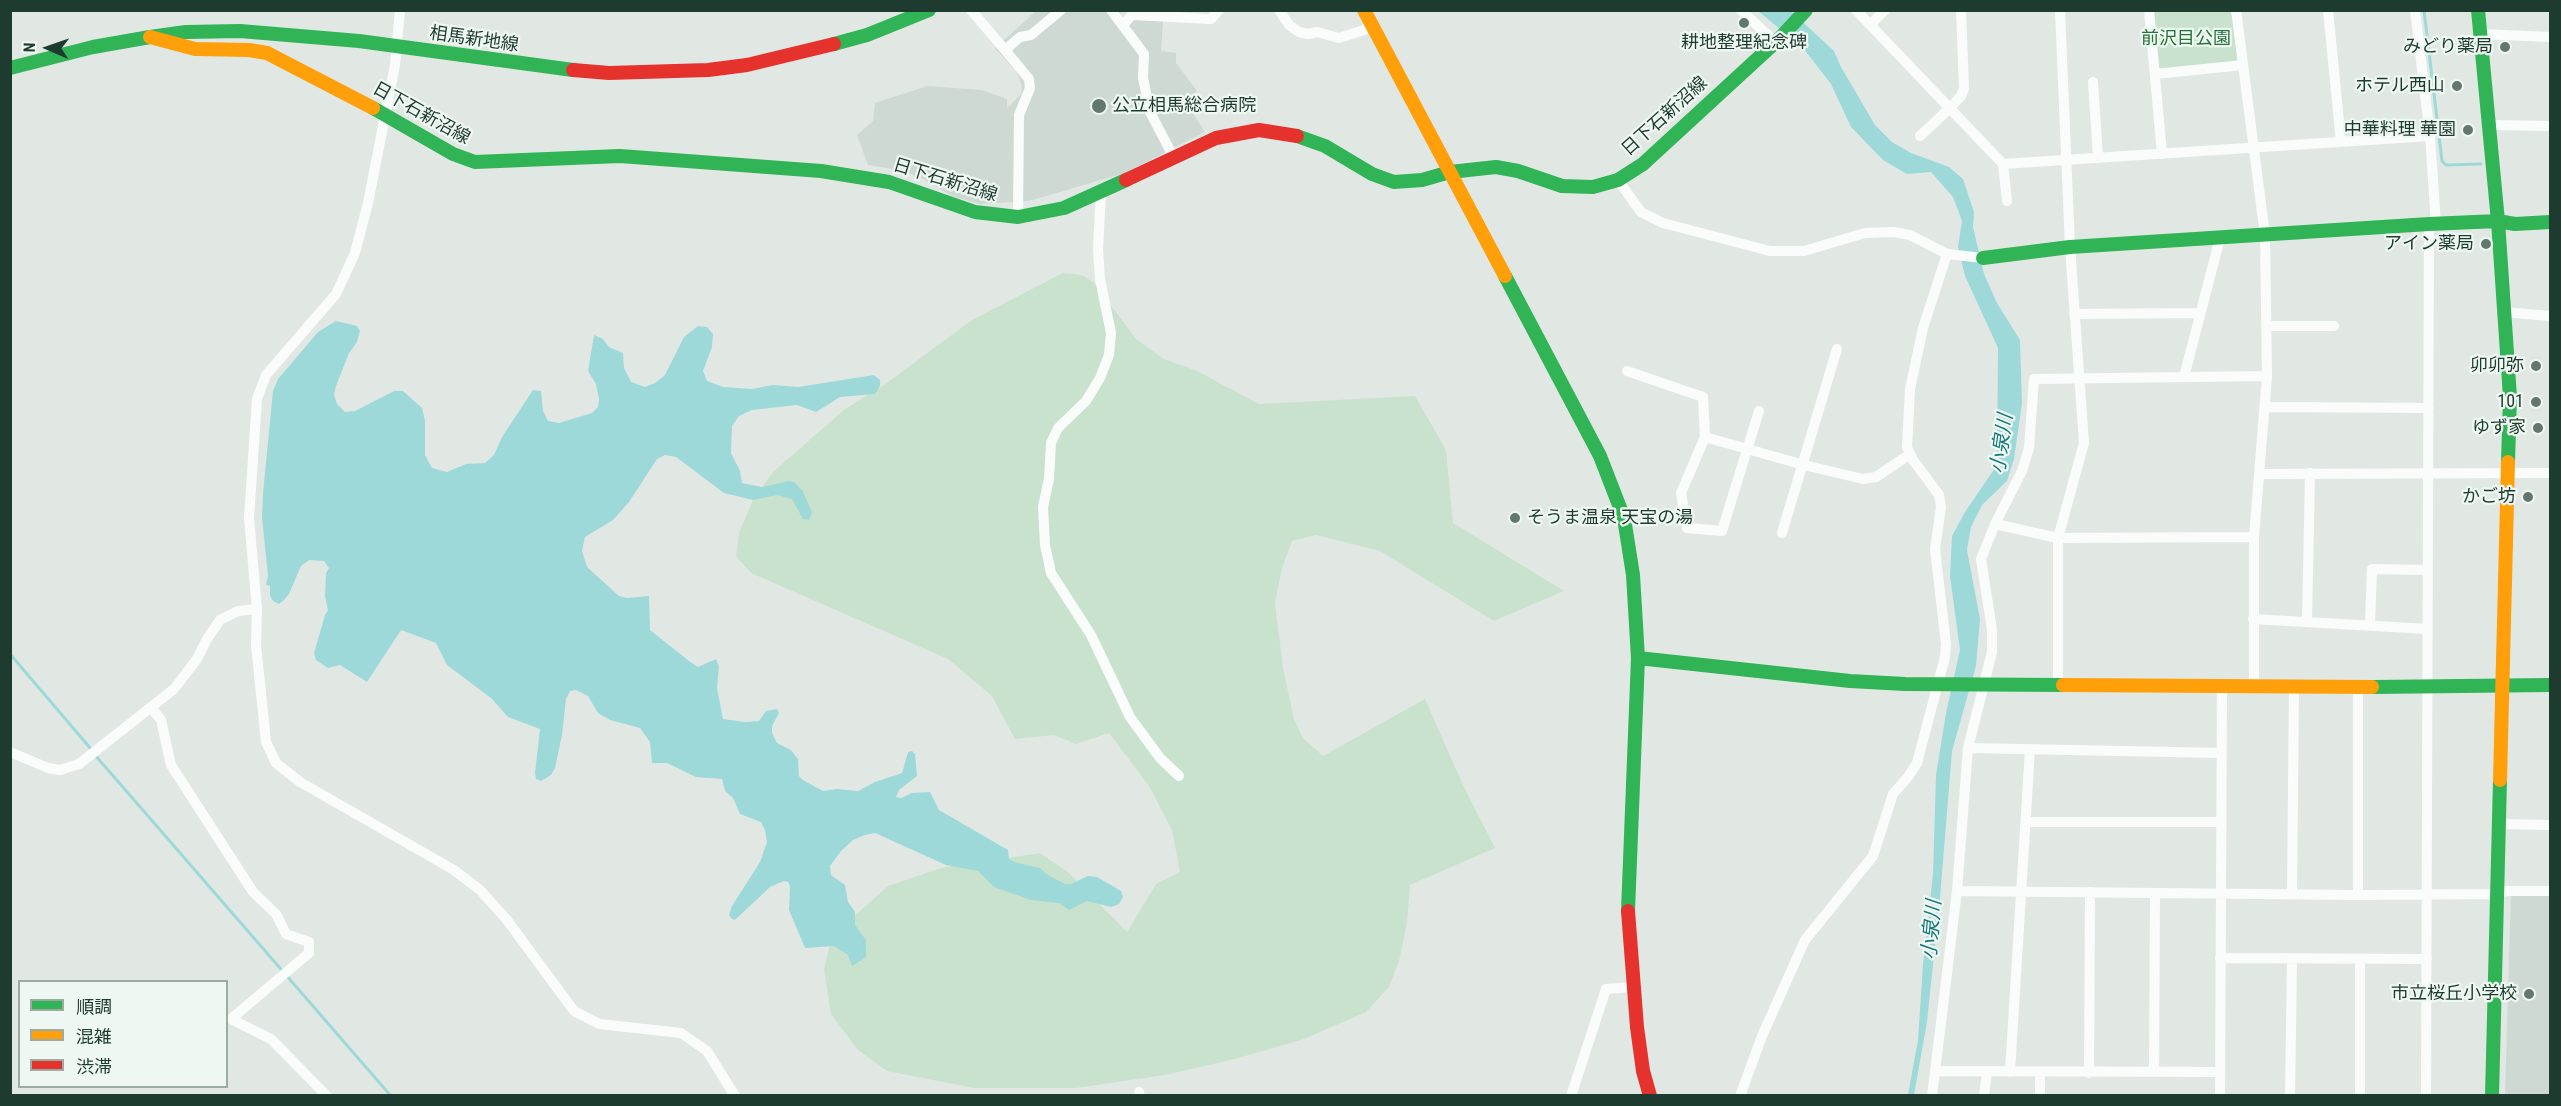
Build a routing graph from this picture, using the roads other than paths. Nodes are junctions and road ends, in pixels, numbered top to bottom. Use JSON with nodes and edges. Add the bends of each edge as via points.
{"nodes":[{"id":1,"x":400,"y":10,"type":"edge"},
{"id":2,"x":929,"y":10,"type":"edge"},
{"id":3,"x":971,"y":10,"type":"edge"},
{"id":4,"x":1061,"y":10,"type":"edge"},
{"id":5,"x":1111,"y":10,"type":"edge"},
{"id":6,"x":1219,"y":10,"type":"edge"},
{"id":7,"x":1279,"y":10,"type":"edge"},
{"id":8,"x":1364,"y":10,"type":"edge"},
{"id":9,"x":1741,"y":10,"type":"edge"},
{"id":10,"x":1806,"y":10,"type":"edge"},
{"id":11,"x":1856,"y":10,"type":"edge"},
{"id":12,"x":1885,"y":10,"type":"edge"},
{"id":13,"x":1961,"y":10,"type":"edge"},
{"id":14,"x":2060,"y":10,"type":"edge"},
{"id":15,"x":2149,"y":10,"type":"edge"},
{"id":16,"x":2236,"y":10,"type":"edge"},
{"id":17,"x":2328,"y":10,"type":"edge"},
{"id":18,"x":2415,"y":10,"type":"edge"},
{"id":19,"x":2478,"y":10,"type":"edge"},
{"id":20,"x":1123,"y":25,"type":"junction"},
{"id":21,"x":1372,"y":25,"type":"junction"},
{"id":22,"x":1870,"y":25,"type":"junction"},
{"id":23,"x":2480,"y":34,"type":"junction"},
{"id":24,"x":150,"y":37,"type":"junction"},
{"id":25,"x":2550,"y":37,"type":"edge"},
{"id":26,"x":1778,"y":40,"type":"junction"},
{"id":27,"x":1005,"y":50,"type":"junction"},
{"id":28,"x":2243,"y":65,"type":"junction"},
{"id":29,"x":10,"y":68,"type":"edge"},
{"id":30,"x":2155,"y":74,"type":"junction"},
{"id":31,"x":2093,"y":82,"type":"dead end"},
{"id":32,"x":1951,"y":107,"type":"junction"},
{"id":33,"x":386,"y":115,"type":"junction"},
{"id":34,"x":2489,"y":125,"type":"junction"},
{"id":35,"x":2550,"y":126,"type":"edge"},
{"id":36,"x":1920,"y":136,"type":"dead end"},
{"id":37,"x":2430,"y":136,"type":"junction"},
{"id":38,"x":2341,"y":142,"type":"junction"},
{"id":39,"x":2253,"y":148,"type":"junction"},
{"id":40,"x":2162,"y":154,"type":"junction"},
{"id":41,"x":1173,"y":156,"type":"junction"},
{"id":42,"x":2098,"y":158,"type":"junction"},
{"id":43,"x":2067,"y":160,"type":"junction"},
{"id":44,"x":2003,"y":164,"type":"junction"},
{"id":45,"x":1450,"y":172,"type":"junction"},
{"id":46,"x":1618,"y":180,"type":"junction"},
{"id":47,"x":1101,"y":192,"type":"junction"},
{"id":48,"x":2007,"y":201,"type":"dead end"},
{"id":49,"x":1018,"y":217,"type":"junction"},
{"id":50,"x":2498,"y":221,"type":"junction"},
{"id":51,"x":2550,"y":222,"type":"edge"},
{"id":52,"x":2433,"y":224,"type":"junction"},
{"id":53,"x":2265,"y":235,"type":"junction"},
{"id":54,"x":2220,"y":238,"type":"junction"},
{"id":55,"x":2070,"y":247,"type":"junction"},
{"id":56,"x":1950,"y":255,"type":"junction"},
{"id":57,"x":1983,"y":258,"type":"joint"},
{"id":58,"x":2503,"y":312,"type":"junction"},
{"id":59,"x":2200,"y":313,"type":"junction"},
{"id":60,"x":2074,"y":314,"type":"junction"},
{"id":61,"x":2550,"y":316,"type":"edge"},
{"id":62,"x":2267,"y":326,"type":"junction"},
{"id":63,"x":2334,"y":326,"type":"dead end"},
{"id":64,"x":1837,"y":349,"type":"dead end"},
{"id":65,"x":1627,"y":371,"type":"dead end"},
{"id":66,"x":2267,"y":376,"type":"junction"},
{"id":67,"x":2184,"y":377,"type":"junction"},
{"id":68,"x":2077,"y":378,"type":"junction"},
{"id":69,"x":2266,"y":407,"type":"junction"},
{"id":70,"x":2429,"y":408,"type":"junction"},
{"id":71,"x":1759,"y":411,"type":"dead end"},
{"id":72,"x":1705,"y":436,"type":"junction"},
{"id":73,"x":1747,"y":449,"type":"junction"},
{"id":74,"x":1910,"y":454,"type":"junction"},
{"id":75,"x":1804,"y":465,"type":"junction"},
{"id":76,"x":2310,"y":473,"type":"junction"},
{"id":77,"x":2428,"y":473,"type":"junction"},
{"id":78,"x":2507,"y":473,"type":"junction"},
{"id":79,"x":2550,"y":473,"type":"edge"},
{"id":80,"x":2260,"y":474,"type":"junction"},
{"id":81,"x":1995,"y":524,"type":"junction"},
{"id":82,"x":1782,"y":533,"type":"dead end"},
{"id":83,"x":2254,"y":537,"type":"junction"},
{"id":84,"x":2058,"y":538,"type":"junction"},
{"id":85,"x":2428,"y":570,"type":"junction"},
{"id":86,"x":257,"y":609,"type":"junction"},
{"id":87,"x":2253,"y":619,"type":"junction"},
{"id":88,"x":2307,"y":621,"type":"junction"},
{"id":89,"x":2370,"y":625,"type":"junction"},
{"id":90,"x":2428,"y":629,"type":"junction"},
{"id":91,"x":1638,"y":658,"type":"junction"},
{"id":92,"x":2058,"y":683,"type":"junction"},
{"id":93,"x":1938,"y":684,"type":"junction"},
{"id":94,"x":1984,"y":684,"type":"junction"},
{"id":95,"x":2358,"y":685,"type":"junction"},
{"id":96,"x":2550,"y":685,"type":"edge"},
{"id":97,"x":2222,"y":686,"type":"junction"},
{"id":98,"x":2254,"y":686,"type":"junction"},
{"id":99,"x":2294,"y":686,"type":"junction"},
{"id":100,"x":2503,"y":686,"type":"junction"},
{"id":101,"x":2427,"y":687,"type":"junction"},
{"id":102,"x":151,"y":707,"type":"junction"},
{"id":103,"x":1968,"y":748,"type":"junction"},
{"id":104,"x":2030,"y":749,"type":"junction"},
{"id":105,"x":10,"y":752,"type":"edge"},
{"id":106,"x":2221,"y":753,"type":"junction"},
{"id":107,"x":1179,"y":776,"type":"dead end"},
{"id":108,"x":2027,"y":822,"type":"junction"},
{"id":109,"x":2221,"y":822,"type":"junction"},
{"id":110,"x":2499,"y":824,"type":"junction"},
{"id":111,"x":2550,"y":825,"type":"edge"},
{"id":112,"x":1958,"y":891,"type":"junction"},
{"id":113,"x":2550,"y":891,"type":"edge"},
{"id":114,"x":2022,"y":892,"type":"junction"},
{"id":115,"x":2090,"y":892,"type":"junction"},
{"id":116,"x":2155,"y":893,"type":"junction"},
{"id":117,"x":2221,"y":893,"type":"junction"},
{"id":118,"x":2292,"y":894,"type":"junction"},
{"id":119,"x":2426,"y":894,"type":"junction"},
{"id":120,"x":2497,"y":894,"type":"junction"},
{"id":121,"x":2358,"y":895,"type":"junction"},
{"id":122,"x":2220,"y":958,"type":"junction"},
{"id":123,"x":2427,"y":958,"type":"junction"},
{"id":124,"x":2292,"y":959,"type":"junction"},
{"id":125,"x":2360,"y":960,"type":"junction"},
{"id":126,"x":1634,"y":987,"type":"junction"},
{"id":127,"x":1936,"y":1071,"type":"junction"},
{"id":128,"x":1987,"y":1072,"type":"junction"},
{"id":129,"x":2010,"y":1072,"type":"junction"},
{"id":130,"x":2040,"y":1072,"type":"junction"},
{"id":131,"x":2154,"y":1072,"type":"junction"},
{"id":132,"x":2220,"y":1072,"type":"junction"},
{"id":133,"x":2089,"y":1073,"type":"junction"},
{"id":134,"x":327,"y":1095,"type":"edge"},
{"id":135,"x":735,"y":1095,"type":"edge"},
{"id":136,"x":1571,"y":1095,"type":"edge"},
{"id":137,"x":1650,"y":1095,"type":"edge"},
{"id":138,"x":1740,"y":1095,"type":"edge"},
{"id":139,"x":1932,"y":1095,"type":"edge"},
{"id":140,"x":1984,"y":1095,"type":"edge"},
{"id":141,"x":2040,"y":1095,"type":"edge"},
{"id":142,"x":2220,"y":1095,"type":"edge"},
{"id":143,"x":2290,"y":1095,"type":"edge"},
{"id":144,"x":2360,"y":1095,"type":"edge"},
{"id":145,"x":2426,"y":1095,"type":"edge"},
{"id":146,"x":2492,"y":1095,"type":"edge"}],
"edges":[{"from":1,"to":33,"type":"street"},
{"from":2,"to":24,"type":"street","name":"相馬新地線","via":[[867,35],[800,54],[727,68],[660,72],[557,69],[296,33],[186,32]]},
{"from":3,"to":27,"type":"street"},
{"from":4,"to":27,"type":"street"},
{"from":5,"to":20,"type":"street"},
{"from":6,"to":20,"type":"street","via":[[1211,19],[1132,15]]},
{"from":7,"to":21,"type":"street","via":[[1299,32],[1339,38]]},
{"from":8,"to":21,"type":"street"},
{"from":9,"to":26,"type":"street"},
{"from":10,"to":26,"type":"street","name":"日下石新沼線"},
{"from":11,"to":22,"type":"street"},
{"from":12,"to":22,"type":"street"},
{"from":13,"to":32,"type":"street","via":[[1964,89]]},
{"from":14,"to":43,"type":"street"},
{"from":15,"to":30,"type":"street"},
{"from":16,"to":28,"type":"street"},
{"from":17,"to":38,"type":"street"},
{"from":18,"to":37,"type":"street"},
{"from":19,"to":23,"type":"street"},
{"from":20,"to":41,"type":"street","via":[[1144,54],[1143,78],[1150,112]]},
{"from":21,"to":45,"type":"street"},
{"from":22,"to":32,"type":"street"},
{"from":23,"to":25,"type":"street"},
{"from":23,"to":34,"type":"street"},
{"from":24,"to":29,"type":"street","name":"相馬新地線"},
{"from":24,"to":33,"type":"street","name":"日下石新沼線","via":[[195,49],[267,53]]},
{"from":26,"to":46,"type":"street","name":"日下石新沼線","via":[[1643,164]]},
{"from":27,"to":49,"type":"street","via":[[1029,79],[1030,88],[1019,115]]},
{"from":28,"to":30,"type":"street"},
{"from":28,"to":39,"type":"street"},
{"from":30,"to":40,"type":"street"},
{"from":31,"to":42,"type":"street"},
{"from":32,"to":36,"type":"street"},
{"from":32,"to":44,"type":"street"},
{"from":33,"to":49,"type":"street","name":"日下石新沼線","via":[[453,154],[475,162],[620,156],[821,171],[890,182],[975,212]]},
{"from":33,"to":86,"type":"street","via":[[355,253],[341,286],[266,375],[257,399],[249,518]]},
{"from":34,"to":35,"type":"street"},
{"from":34,"to":50,"type":"street"},
{"from":37,"to":38,"type":"street"},
{"from":37,"to":52,"type":"street"},
{"from":38,"to":39,"type":"street"},
{"from":39,"to":40,"type":"street"},
{"from":39,"to":53,"type":"street"},
{"from":40,"to":42,"type":"street"},
{"from":41,"to":45,"type":"street","name":"日下石新沼線","via":[[1216,138],[1259,130],[1289,133],[1324,146],[1394,182]]},
{"from":41,"to":47,"type":"street","name":"日下石新沼線"},
{"from":42,"to":43,"type":"street"},
{"from":43,"to":44,"type":"street"},
{"from":43,"to":55,"type":"street"},
{"from":44,"to":48,"type":"street"},
{"from":45,"to":46,"type":"street","name":"日下石新沼線","via":[[1496,167],[1562,186],[1593,187]]},
{"from":45,"to":91,"type":"street","via":[[1600,456],[1624,518],[1633,575]]},
{"from":46,"to":56,"type":"street","via":[[1641,212],[1663,223],[1770,250],[1804,251],[1865,233],[1894,232],[1910,235]]},
{"from":47,"to":49,"type":"street","name":"日下石新沼線","via":[[1064,208]]},
{"from":47,"to":107,"type":"street","via":[[1098,258],[1111,333],[1109,355],[1086,401],[1058,428],[1051,443],[1043,507],[1044,545],[1051,573],[1091,635],[1130,717],[1160,758]]},
{"from":50,"to":51,"type":"street"},
{"from":50,"to":52,"type":"street"},
{"from":50,"to":58,"type":"street"},
{"from":52,"to":53,"type":"street"},
{"from":52,"to":70,"type":"street"},
{"from":53,"to":54,"type":"street"},
{"from":53,"to":62,"type":"street"},
{"from":54,"to":55,"type":"street"},
{"from":54,"to":59,"type":"street"},
{"from":55,"to":57,"type":"street"},
{"from":55,"to":60,"type":"street"},
{"from":56,"to":57,"type":"street"},
{"from":56,"to":74,"type":"street","via":[[1923,328],[1910,389]]},
{"from":58,"to":61,"type":"street"},
{"from":58,"to":78,"type":"street","via":[[2510,397]]},
{"from":59,"to":60,"type":"street"},
{"from":59,"to":67,"type":"street"},
{"from":60,"to":68,"type":"street"},
{"from":62,"to":63,"type":"street"},
{"from":62,"to":66,"type":"street"},
{"from":64,"to":75,"type":"street"},
{"from":65,"to":72,"type":"street","via":[[1703,397]]},
{"from":66,"to":67,"type":"street"},
{"from":66,"to":69,"type":"street"},
{"from":67,"to":68,"type":"street"},
{"from":68,"to":81,"type":"street","via":[[2034,379],[2030,448]]},
{"from":68,"to":84,"type":"street","via":[[2084,442]]},
{"from":69,"to":70,"type":"street"},
{"from":69,"to":80,"type":"street"},
{"from":70,"to":77,"type":"street"},
{"from":71,"to":73,"type":"street"},
{"from":72,"to":73,"type":"street"},
{"from":72,"to":73,"type":"street","via":[[1681,493],[1687,528],[1722,531]]},
{"from":73,"to":75,"type":"street"},
{"from":74,"to":75,"type":"street","via":[[1876,477],[1863,479]]},
{"from":74,"to":93,"type":"street","via":[[1939,495],[1941,507],[1935,549],[1946,651]]},
{"from":75,"to":82,"type":"street"},
{"from":76,"to":77,"type":"street"},
{"from":76,"to":80,"type":"street"},
{"from":76,"to":88,"type":"street"},
{"from":77,"to":78,"type":"street"},
{"from":77,"to":85,"type":"street"},
{"from":78,"to":79,"type":"street"},
{"from":78,"to":100,"type":"street"},
{"from":80,"to":83,"type":"street"},
{"from":81,"to":84,"type":"street"},
{"from":81,"to":94,"type":"street","via":[[1981,559],[1992,630],[1992,652]]},
{"from":83,"to":84,"type":"street"},
{"from":83,"to":87,"type":"street"},
{"from":84,"to":92,"type":"street"},
{"from":85,"to":89,"type":"street","via":[[2372,569]]},
{"from":85,"to":90,"type":"street"},
{"from":86,"to":102,"type":"street","via":[[238,611],[220,620],[185,676]]},
{"from":86,"to":135,"type":"street","via":[[256,645],[266,742],[276,763],[300,782],[454,870],[480,890],[574,1011],[599,1024],[681,1033],[708,1051]]},
{"from":87,"to":88,"type":"street"},
{"from":87,"to":98,"type":"street"},
{"from":88,"to":89,"type":"street"},
{"from":89,"to":90,"type":"street"},
{"from":90,"to":101,"type":"street"},
{"from":91,"to":93,"type":"street","via":[[1850,681]]},
{"from":91,"to":126,"type":"street","via":[[1628,922]]},
{"from":92,"to":94,"type":"street"},
{"from":92,"to":97,"type":"street"},
{"from":93,"to":94,"type":"street"},
{"from":93,"to":138,"type":"street","via":[[1917,764],[1893,794],[1872,856],[1805,940]]},
{"from":94,"to":103,"type":"street"},
{"from":95,"to":99,"type":"street"},
{"from":95,"to":101,"type":"street"},
{"from":95,"to":121,"type":"street"},
{"from":96,"to":100,"type":"street"},
{"from":97,"to":98,"type":"street"},
{"from":97,"to":106,"type":"street"},
{"from":98,"to":99,"type":"street"},
{"from":99,"to":118,"type":"street"},
{"from":100,"to":101,"type":"street"},
{"from":100,"to":110,"type":"street"},
{"from":101,"to":119,"type":"street"},
{"from":102,"to":105,"type":"street","via":[[79,764],[60,770],[34,764]]},
{"from":102,"to":134,"type":"street","via":[[161,720],[171,765],[253,892],[276,914],[286,934],[309,942],[309,953],[231,1019],[271,1039]]},
{"from":103,"to":104,"type":"street"},
{"from":103,"to":112,"type":"street"},
{"from":104,"to":106,"type":"street"},
{"from":104,"to":108,"type":"street"},
{"from":106,"to":109,"type":"street"},
{"from":108,"to":109,"type":"street"},
{"from":108,"to":114,"type":"street"},
{"from":109,"to":117,"type":"street"},
{"from":110,"to":111,"type":"street"},
{"from":110,"to":120,"type":"street"},
{"from":112,"to":114,"type":"street"},
{"from":112,"to":127,"type":"street"},
{"from":113,"to":120,"type":"street"},
{"from":114,"to":115,"type":"street"},
{"from":114,"to":129,"type":"street"},
{"from":115,"to":116,"type":"street"},
{"from":115,"to":133,"type":"street"},
{"from":116,"to":117,"type":"street"},
{"from":116,"to":131,"type":"street"},
{"from":117,"to":118,"type":"street"},
{"from":117,"to":122,"type":"street"},
{"from":118,"to":121,"type":"street"},
{"from":119,"to":120,"type":"street"},
{"from":119,"to":121,"type":"street"},
{"from":119,"to":123,"type":"street"},
{"from":120,"to":146,"type":"street"},
{"from":122,"to":124,"type":"street"},
{"from":122,"to":132,"type":"street"},
{"from":123,"to":125,"type":"street"},
{"from":123,"to":145,"type":"street"},
{"from":124,"to":125,"type":"street"},
{"from":124,"to":143,"type":"street"},
{"from":125,"to":144,"type":"street"},
{"from":126,"to":136,"type":"street","via":[[1606,989]]},
{"from":126,"to":137,"type":"street","via":[[1643,1071]]},
{"from":127,"to":128,"type":"street"},
{"from":127,"to":139,"type":"street"},
{"from":128,"to":129,"type":"street"},
{"from":128,"to":140,"type":"street"},
{"from":129,"to":130,"type":"street"},
{"from":130,"to":133,"type":"street"},
{"from":130,"to":141,"type":"street"},
{"from":131,"to":132,"type":"street"},
{"from":131,"to":133,"type":"street"},
{"from":132,"to":142,"type":"street"}]}
